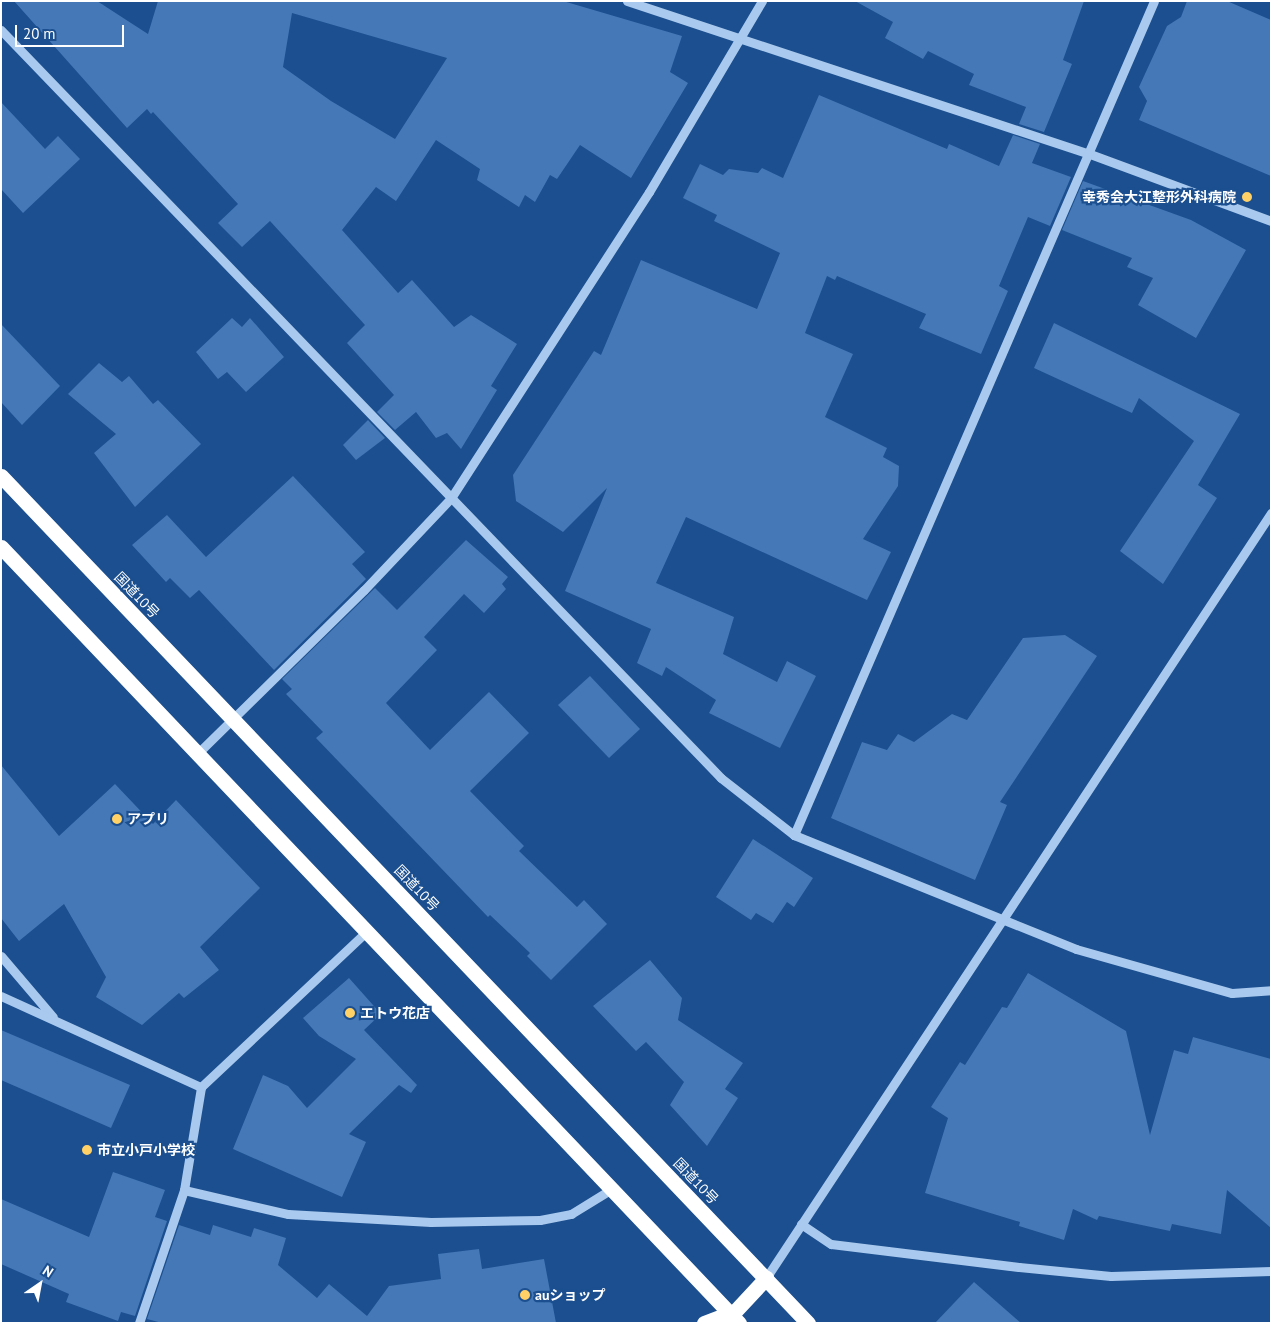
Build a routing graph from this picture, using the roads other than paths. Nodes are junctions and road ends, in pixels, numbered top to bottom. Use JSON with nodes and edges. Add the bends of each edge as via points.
{"nodes":[{"id":1,"x":627,"y":1,"type":"edge"},
{"id":2,"x":762,"y":1,"type":"edge"},
{"id":3,"x":1154,"y":1,"type":"edge"},
{"id":4,"x":1,"y":30,"type":"edge"},
{"id":5,"x":741,"y":38,"type":"junction"},
{"id":6,"x":1090,"y":154,"type":"junction"},
{"id":7,"x":1271,"y":221,"type":"edge"},
{"id":8,"x":1,"y":476,"type":"edge"},
{"id":9,"x":451,"y":498,"type":"junction"},
{"id":10,"x":1271,"y":513,"type":"edge"},
{"id":11,"x":1,"y":547,"type":"edge"},
{"id":12,"x":233,"y":718,"type":"junction"},
{"id":13,"x":196,"y":755,"type":"junction"},
{"id":14,"x":794,"y":835,"type":"junction"},
{"id":15,"x":1002,"y":920,"type":"junction"},
{"id":16,"x":366,"y":932,"type":"junction"},
{"id":17,"x":1,"y":956,"type":"edge"},
{"id":18,"x":1271,"y":990,"type":"edge"},
{"id":19,"x":1,"y":996,"type":"edge"},
{"id":20,"x":54,"y":1019,"type":"junction"},
{"id":21,"x":201,"y":1087,"type":"junction"},
{"id":22,"x":184,"y":1190,"type":"junction"},
{"id":23,"x":610,"y":1190,"type":"junction"},
{"id":24,"x":800,"y":1224,"type":"junction"},
{"id":25,"x":1271,"y":1271,"type":"edge"},
{"id":26,"x":766,"y":1278,"type":"junction"},
{"id":27,"x":731,"y":1319,"type":"edge"},
{"id":28,"x":139,"y":1323,"type":"edge"},
{"id":29,"x":704,"y":1323,"type":"edge"},
{"id":30,"x":808,"y":1323,"type":"edge"}],
"edges":[{"from":1,"to":5,"type":"street"},
{"from":2,"to":5,"type":"street"},
{"from":3,"to":6,"type":"street"},
{"from":4,"to":9,"type":"street"},
{"from":5,"to":6,"type":"street"},
{"from":5,"to":9,"type":"street","via":[[644,200]]},
{"from":6,"to":7,"type":"street"},
{"from":6,"to":14,"type":"street"},
{"from":8,"to":12,"type":"highway","name":"国道10号"},
{"from":9,"to":12,"type":"street"},
{"from":9,"to":14,"type":"street","via":[[721,778]]},
{"from":10,"to":15,"type":"street"},
{"from":11,"to":13,"type":"highway"},
{"from":12,"to":13,"type":"street"},
{"from":12,"to":26,"type":"highway","name":"国道10号"},
{"from":13,"to":16,"type":"highway"},
{"from":14,"to":15,"type":"street"},
{"from":15,"to":18,"type":"street","via":[[1076,949],[1232,993]]},
{"from":15,"to":24,"type":"street"},
{"from":16,"to":21,"type":"street"},
{"from":16,"to":23,"type":"highway"},
{"from":17,"to":20,"type":"street"},
{"from":19,"to":20,"type":"street"},
{"from":20,"to":21,"type":"street"},
{"from":21,"to":22,"type":"street"},
{"from":22,"to":23,"type":"street","via":[[288,1214],[431,1222],[540,1220],[571,1214]]},
{"from":22,"to":28,"type":"street"},
{"from":23,"to":27,"type":"highway"},
{"from":24,"to":25,"type":"street","via":[[831,1244],[1037,1269],[1111,1276]]},
{"from":24,"to":26,"type":"street"},
{"from":26,"to":27,"type":"highway"},
{"from":26,"to":30,"type":"highway","name":"国道10号"},
{"from":27,"to":29,"type":"highway"}]}
